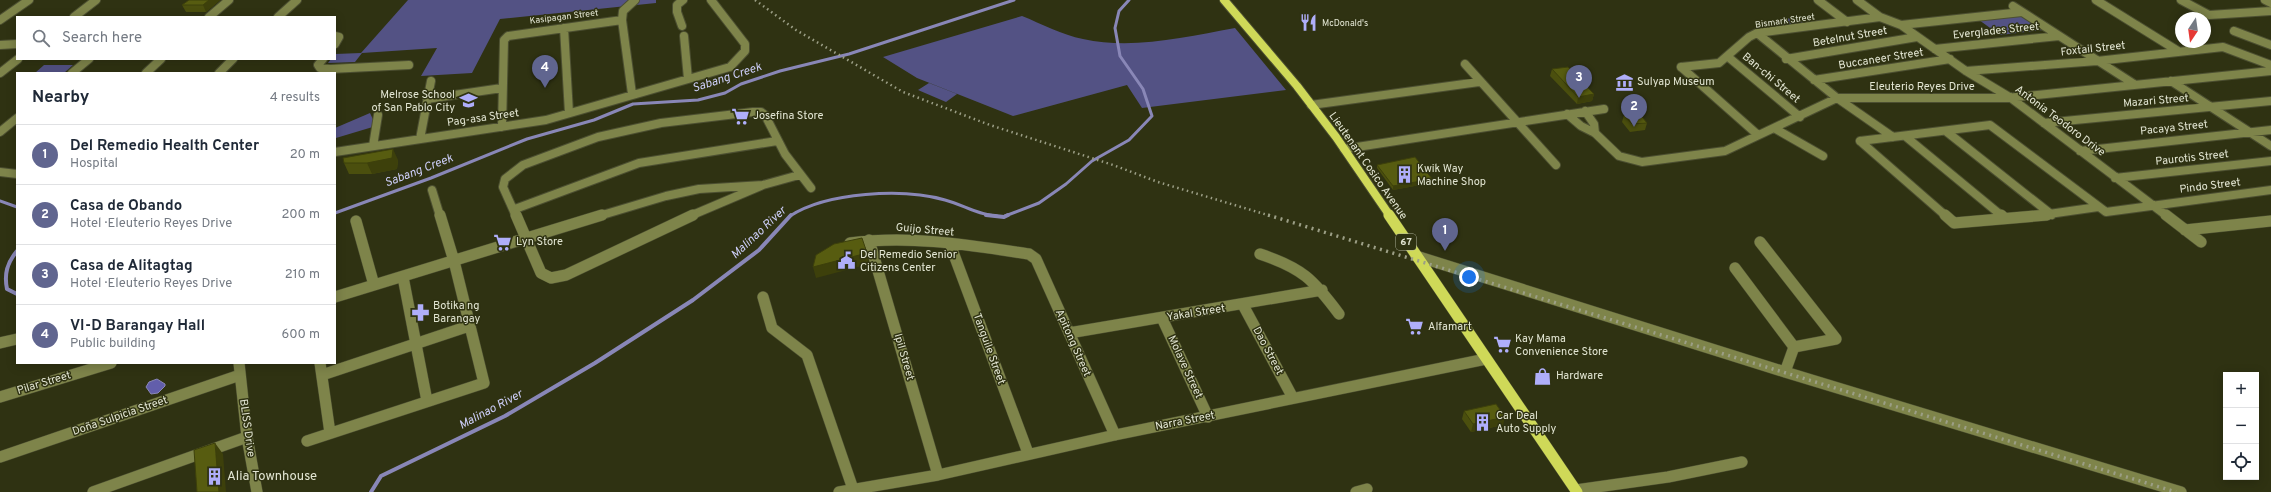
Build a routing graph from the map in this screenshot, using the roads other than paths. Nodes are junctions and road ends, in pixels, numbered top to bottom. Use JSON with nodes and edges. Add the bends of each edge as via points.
{"nodes":[{"id":1,"x":28,"y":0,"type":"edge"},
{"id":2,"x":96,"y":0,"type":"edge"},
{"id":3,"x":229,"y":0,"type":"edge"},
{"id":4,"x":297,"y":0,"type":"edge"},
{"id":5,"x":635,"y":0,"type":"edge"},
{"id":6,"x":683,"y":0,"type":"edge"},
{"id":7,"x":711,"y":0,"type":"edge"},
{"id":8,"x":1224,"y":0,"type":"edge"},
{"id":9,"x":1818,"y":0,"type":"edge"},
{"id":10,"x":1857,"y":0,"type":"edge"},
{"id":11,"x":2096,"y":0,"type":"edge"},
{"id":12,"x":2182,"y":0,"type":"edge"},
{"id":13,"x":2265,"y":0,"type":"edge"},
{"id":14,"x":2271,"y":3,"type":"edge"},
{"id":15,"x":2013,"y":6,"type":"dead end"},
{"id":16,"x":2271,"y":11,"type":"edge"},
{"id":17,"x":2022,"y":12,"type":"junction"},
{"id":18,"x":75,"y":16,"type":"edge"},
{"id":19,"x":210,"y":16,"type":"edge"},
{"id":20,"x":279,"y":16,"type":"edge"},
{"id":21,"x":1880,"y":17,"type":"junction"},
{"id":22,"x":0,"y":20,"type":"edge"},
{"id":23,"x":622,"y":20,"type":"junction"},
{"id":24,"x":1847,"y":22,"type":"junction"},
{"id":25,"x":1901,"y":25,"type":"junction"},
{"id":26,"x":682,"y":26,"type":"dead end"},
{"id":27,"x":564,"y":28,"type":"junction"},
{"id":28,"x":2234,"y":31,"type":"dead end"},
{"id":29,"x":1757,"y":33,"type":"junction"},
{"id":30,"x":684,"y":36,"type":"dead end"},
{"id":31,"x":2059,"y":36,"type":"junction"},
{"id":32,"x":1917,"y":37,"type":"junction"},
{"id":33,"x":2271,"y":37,"type":"edge"},
{"id":34,"x":2254,"y":39,"type":"junction"},
{"id":35,"x":16,"y":44,"type":"edge"},
{"id":36,"x":0,"y":45,"type":"edge"},
{"id":37,"x":2271,"y":45,"type":"edge"},
{"id":38,"x":1935,"y":49,"type":"junction"},
{"id":39,"x":2178,"y":51,"type":"junction"},
{"id":40,"x":1728,"y":56,"type":"junction"},
{"id":41,"x":1786,"y":58,"type":"junction"},
{"id":42,"x":1950,"y":59,"type":"junction"},
{"id":43,"x":17,"y":60,"type":"edge"},
{"id":44,"x":88,"y":60,"type":"edge"},
{"id":45,"x":160,"y":60,"type":"edge"},
{"id":46,"x":232,"y":60,"type":"edge"},
{"id":47,"x":322,"y":60,"type":"edge"},
{"id":48,"x":2097,"y":61,"type":"junction"},
{"id":49,"x":1465,"y":64,"type":"dead end"},
{"id":50,"x":409,"y":65,"type":"dead end"},
{"id":51,"x":2271,"y":65,"type":"edge"},
{"id":52,"x":1966,"y":71,"type":"junction"},
{"id":53,"x":2271,"y":71,"type":"edge"},
{"id":54,"x":73,"y":72,"type":"edge"},
{"id":55,"x":147,"y":72,"type":"edge"},
{"id":56,"x":220,"y":72,"type":"edge"},
{"id":57,"x":0,"y":73,"type":"edge"},
{"id":58,"x":688,"y":79,"type":"junction"},
{"id":59,"x":1814,"y":80,"type":"junction"},
{"id":60,"x":2172,"y":80,"type":"junction"},
{"id":61,"x":431,"y":81,"type":"dead end"},
{"id":62,"x":1480,"y":82,"type":"junction"},
{"id":63,"x":2134,"y":84,"type":"junction"},
{"id":64,"x":502,"y":88,"type":"junction"},
{"id":65,"x":632,"y":94,"type":"junction"},
{"id":66,"x":1837,"y":98,"type":"junction"},
{"id":67,"x":2010,"y":98,"type":"junction"},
{"id":68,"x":427,"y":99,"type":"junction"},
{"id":69,"x":2271,"y":101,"type":"edge"},
{"id":70,"x":1311,"y":106,"type":"junction"},
{"id":71,"x":2212,"y":107,"type":"junction"},
{"id":72,"x":1604,"y":109,"type":"dead end"},
{"id":73,"x":1585,"y":111,"type":"junction"},
{"id":74,"x":569,"y":113,"type":"junction"},
{"id":75,"x":1567,"y":114,"type":"junction"},
{"id":76,"x":378,"y":116,"type":"dead end"},
{"id":77,"x":1800,"y":117,"type":"junction"},
{"id":78,"x":16,"y":119,"type":"edge"},
{"id":79,"x":1517,"y":121,"type":"junction"},
{"id":80,"x":2044,"y":123,"type":"junction"},
{"id":81,"x":502,"y":127,"type":"junction"},
{"id":82,"x":1774,"y":128,"type":"junction"},
{"id":83,"x":2271,"y":130,"type":"edge"},
{"id":84,"x":0,"y":132,"type":"edge"},
{"id":85,"x":1947,"y":132,"type":"junction"},
{"id":86,"x":2250,"y":132,"type":"junction"},
{"id":87,"x":1595,"y":134,"type":"junction"},
{"id":88,"x":1758,"y":135,"type":"junction"},
{"id":89,"x":1905,"y":136,"type":"junction"},
{"id":90,"x":1893,"y":137,"type":"junction"},
{"id":91,"x":420,"y":139,"type":"junction"},
{"id":92,"x":777,"y":141,"type":"junction"},
{"id":93,"x":372,"y":146,"type":"junction"},
{"id":94,"x":2271,"y":146,"type":"edge"},
{"id":95,"x":1344,"y":149,"type":"junction"},
{"id":96,"x":2080,"y":151,"type":"junction"},
{"id":97,"x":336,"y":152,"type":"edge"},
{"id":98,"x":1823,"y":156,"type":"dead end"},
{"id":99,"x":2271,"y":161,"type":"edge"},
{"id":100,"x":1556,"y":165,"type":"dead end"},
{"id":101,"x":0,"y":172,"type":"edge"},
{"id":102,"x":16,"y":174,"type":"edge"},
{"id":103,"x":799,"y":175,"type":"junction"},
{"id":104,"x":2115,"y":178,"type":"junction"},
{"id":105,"x":763,"y":185,"type":"junction"},
{"id":106,"x":811,"y":188,"type":"dead end"},
{"id":107,"x":432,"y":190,"type":"dead end"},
{"id":108,"x":2271,"y":190,"type":"edge"},
{"id":109,"x":2152,"y":205,"type":"junction"},
{"id":110,"x":2098,"y":208,"type":"junction"},
{"id":111,"x":514,"y":209,"type":"junction"},
{"id":112,"x":2052,"y":215,"type":"junction"},
{"id":113,"x":2004,"y":218,"type":"junction"},
{"id":114,"x":356,"y":221,"type":"dead end"},
{"id":115,"x":2271,"y":221,"type":"edge"},
{"id":116,"x":2185,"y":230,"type":"junction"},
{"id":117,"x":526,"y":238,"type":"junction"},
{"id":118,"x":869,"y":240,"type":"junction"},
{"id":119,"x":1760,"y":242,"type":"dead end"},
{"id":120,"x":2201,"y":242,"type":"dead end"},
{"id":121,"x":950,"y":244,"type":"junction"},
{"id":122,"x":837,"y":245,"type":"edge"},
{"id":123,"x":1029,"y":254,"type":"joint"},
{"id":124,"x":1260,"y":254,"type":"dead end"},
{"id":125,"x":1416,"y":256,"type":"junction"},
{"id":126,"x":454,"y":261,"type":"junction"},
{"id":127,"x":1735,"y":268,"type":"dead end"},
{"id":128,"x":403,"y":277,"type":"junction"},
{"id":129,"x":374,"y":285,"type":"junction"},
{"id":130,"x":1322,"y":290,"type":"junction"},
{"id":131,"x":336,"y":297,"type":"edge"},
{"id":132,"x":763,"y":297,"type":"dead end"},
{"id":133,"x":1243,"y":305,"type":"junction"},
{"id":134,"x":1339,"y":314,"type":"dead end"},
{"id":135,"x":1162,"y":318,"type":"junction"},
{"id":136,"x":469,"y":326,"type":"junction"},
{"id":137,"x":1069,"y":333,"type":"junction"},
{"id":138,"x":16,"y":338,"type":"edge"},
{"id":139,"x":0,"y":343,"type":"edge"},
{"id":140,"x":415,"y":344,"type":"junction"},
{"id":141,"x":1794,"y":347,"type":"junction"},
{"id":142,"x":1486,"y":359,"type":"junction"},
{"id":143,"x":108,"y":364,"type":"edge"},
{"id":144,"x":239,"y":364,"type":"edge"},
{"id":145,"x":320,"y":364,"type":"edge"},
{"id":146,"x":1785,"y":372,"type":"junction"},
{"id":147,"x":240,"y":376,"type":"junction"},
{"id":148,"x":322,"y":376,"type":"junction"},
{"id":149,"x":0,"y":397,"type":"edge"},
{"id":150,"x":1293,"y":398,"type":"junction"},
{"id":151,"x":427,"y":401,"type":"junction"},
{"id":152,"x":1208,"y":417,"type":"junction"},
{"id":153,"x":330,"y":433,"type":"junction"},
{"id":154,"x":1114,"y":435,"type":"junction"},
{"id":155,"x":247,"y":437,"type":"junction"},
{"id":156,"x":307,"y":441,"type":"dead end"},
{"id":157,"x":1028,"y":453,"type":"junction"},
{"id":158,"x":0,"y":457,"type":"edge"},
{"id":159,"x":1742,"y":462,"type":"dead end"},
{"id":160,"x":938,"y":475,"type":"junction"},
{"id":161,"x":853,"y":489,"type":"junction"},
{"id":162,"x":1577,"y":491,"type":"edge"},
{"id":163,"x":93,"y":492,"type":"edge"},
{"id":164,"x":257,"y":492,"type":"edge"},
{"id":165,"x":839,"y":492,"type":"edge"},
{"id":166,"x":2181,"y":492,"type":"edge"}],
"edges":[{"from":1,"to":22,"type":"street"},
{"from":2,"to":18,"type":"street"},
{"from":3,"to":19,"type":"street"},
{"from":4,"to":20,"type":"street"},
{"from":5,"to":23,"type":"street","via":[[623,11]]},
{"from":6,"to":26,"type":"street","via":[[676,5]]},
{"from":7,"to":58,"type":"street","name":"Pag-asa Street","via":[[745,44],[746,51],[730,67]]},
{"from":8,"to":70,"type":"main road","name":"Lieutenant Cosico Avenue","number":"67"},
{"from":9,"to":24,"type":"street"},
{"from":10,"to":21,"type":"street"},
{"from":11,"to":39,"type":"street"},
{"from":12,"to":16,"type":"street","via":[[2209,15]]},
{"from":13,"to":14,"type":"street"},
{"from":15,"to":17,"type":"street"},
{"from":17,"to":25,"type":"street"},
{"from":17,"to":31,"type":"street"},
{"from":21,"to":24,"type":"street","name":"Bismark Street"},
{"from":21,"to":25,"type":"street","name":"Bismark Street"},
{"from":23,"to":27,"type":"street","name":"Kasipagan Street"},
{"from":23,"to":65,"type":"street"},
{"from":24,"to":29,"type":"street","name":"Bismark Street"},
{"from":25,"to":32,"type":"street","name":"Antonia Teodoro Drive"},
{"from":27,"to":64,"type":"street","name":"Kasipagan Street","via":[[508,36],[504,40]]},
{"from":27,"to":74,"type":"street"},
{"from":28,"to":34,"type":"street"},
{"from":29,"to":40,"type":"street","name":"Bismark Street"},
{"from":29,"to":41,"type":"street"},
{"from":30,"to":58,"type":"street"},
{"from":31,"to":38,"type":"street","name":"Everglades Street"},
{"from":31,"to":48,"type":"street"},
{"from":32,"to":38,"type":"street","name":"Antonia Teodoro Drive"},
{"from":32,"to":41,"type":"street","name":"Betelnut Street"},
{"from":33,"to":34,"type":"street"},
{"from":34,"to":37,"type":"street"},
{"from":35,"to":36,"type":"street"},
{"from":38,"to":42,"type":"street","name":"Antonia Teodoro Drive"},
{"from":39,"to":48,"type":"street","name":"Foxtail Street"},
{"from":39,"to":51,"type":"street","name":"Foxtail Street","via":[[2223,47]]},
{"from":40,"to":77,"type":"street","name":"Ban-chi Street"},
{"from":40,"to":88,"type":"street","name":"Bismark Street","via":[[1711,65],[1681,67]]},
{"from":41,"to":59,"type":"street"},
{"from":42,"to":52,"type":"street","name":"Antonia Teodoro Drive"},
{"from":42,"to":59,"type":"street","name":"Buccaneer Street"},
{"from":43,"to":57,"type":"street"},
{"from":44,"to":54,"type":"street"},
{"from":45,"to":55,"type":"street"},
{"from":46,"to":56,"type":"street"},
{"from":47,"to":50,"type":"street","via":[[318,65],[320,68],[330,69]]},
{"from":48,"to":52,"type":"street","name":"Foxtail Street"},
{"from":48,"to":63,"type":"street"},
{"from":49,"to":62,"type":"street"},
{"from":52,"to":67,"type":"street","name":"Antonia Teodoro Drive"},
{"from":53,"to":60,"type":"street","name":"Eleuterio Reyes Drive"},
{"from":58,"to":65,"type":"street","name":"Pag-asa Street"},
{"from":59,"to":66,"type":"street"},
{"from":60,"to":63,"type":"street","name":"Eleuterio Reyes Drive"},
{"from":60,"to":71,"type":"street"},
{"from":61,"to":68,"type":"street"},
{"from":62,"to":70,"type":"street"},
{"from":62,"to":79,"type":"street"},
{"from":63,"to":67,"type":"street","name":"Eleuterio Reyes Drive"},
{"from":64,"to":68,"type":"street"},
{"from":64,"to":81,"type":"street"},
{"from":65,"to":74,"type":"street","name":"Pag-asa Street"},
{"from":66,"to":67,"type":"street","name":"Eleuterio Reyes Drive"},
{"from":66,"to":77,"type":"street","name":"Eleuterio Reyes Drive"},
{"from":66,"to":90,"type":"street"},
{"from":67,"to":80,"type":"street","name":"Antonia Teodoro Drive"},
{"from":68,"to":91,"type":"street"},
{"from":69,"to":71,"type":"street","name":"Mazari Street"},
{"from":70,"to":95,"type":"main road","name":"Lieutenant Cosico Avenue","number":"67"},
{"from":71,"to":80,"type":"street","name":"Mazari Street"},
{"from":71,"to":86,"type":"street"},
{"from":72,"to":73,"type":"street"},
{"from":73,"to":75,"type":"street"},
{"from":73,"to":87,"type":"street","via":[[1594,124]]},
{"from":74,"to":81,"type":"street","name":"Pag-asa Street"},
{"from":75,"to":79,"type":"street"},
{"from":75,"to":87,"type":"street","name":"Eleuterio Reyes Drive"},
{"from":76,"to":93,"type":"street"},
{"from":77,"to":82,"type":"street","name":"Eleuterio Reyes Drive"},
{"from":78,"to":84,"type":"street"},
{"from":79,"to":95,"type":"street"},
{"from":79,"to":100,"type":"street"},
{"from":80,"to":96,"type":"street","name":"Antonia Teodoro Drive"},
{"from":81,"to":91,"type":"street","name":"Pag-asa Street"},
{"from":82,"to":88,"type":"street","name":"Eleuterio Reyes Drive"},
{"from":82,"to":98,"type":"street"},
{"from":83,"to":86,"type":"street","name":"Pacaya Street"},
{"from":85,"to":89,"type":"street"},
{"from":85,"to":110,"type":"street","via":[[1990,125]]},
{"from":85,"to":112,"type":"street"},
{"from":86,"to":94,"type":"street"},
{"from":86,"to":96,"type":"street","name":"Pacaya Street"},
{"from":87,"to":88,"type":"street","name":"Eleuterio Reyes Drive","via":[[1619,156],[1642,162],[1725,151]]},
{"from":89,"to":90,"type":"street"},
{"from":89,"to":113,"type":"street"},
{"from":90,"to":113,"type":"street","via":[[1860,141],[1954,223]]},
{"from":91,"to":93,"type":"street","name":"Pag-asa Street"},
{"from":92,"to":103,"type":"street"},
{"from":92,"to":111,"type":"street","via":[[639,163]]},
{"from":92,"to":111,"type":"street","via":[[765,115],[757,112],[661,123],[605,135],[523,165],[512,172],[505,179],[503,187]]},
{"from":93,"to":97,"type":"street","name":"Pag-asa Street"},
{"from":95,"to":125,"type":"main road","name":"Lieutenant Cosico Avenue","number":"67"},
{"from":96,"to":104,"type":"street","name":"Antonia Teodoro Drive"},
{"from":99,"to":104,"type":"street","name":"Paurotis Street"},
{"from":101,"to":102,"type":"street"},
{"from":103,"to":105,"type":"street"},
{"from":103,"to":106,"type":"street"},
{"from":104,"to":109,"type":"street","name":"Antonia Teodoro Drive"},
{"from":105,"to":117,"type":"street","via":[[699,189],[666,196]]},
{"from":105,"to":117,"type":"street","via":[[666,227],[566,275],[551,278],[541,273]]},
{"from":107,"to":126,"type":"street"},
{"from":108,"to":109,"type":"street","name":"Pindo Street"},
{"from":109,"to":110,"type":"street","name":"Pindo Street","via":[[2106,212]]},
{"from":109,"to":116,"type":"street","name":"Antonia Teodoro Drive"},
{"from":110,"to":112,"type":"street"},
{"from":111,"to":117,"type":"street"},
{"from":112,"to":113,"type":"street"},
{"from":114,"to":129,"type":"street"},
{"from":115,"to":116,"type":"street"},
{"from":116,"to":120,"type":"street","name":"Antonia Teodoro Drive"},
{"from":117,"to":126,"type":"street"},
{"from":118,"to":121,"type":"street","name":"Guijo Street","via":[[913,240]]},
{"from":118,"to":122,"type":"street","name":"Guijo Street"},
{"from":118,"to":160,"type":"street","name":"Ipil Street"},
{"from":119,"to":141,"type":"street","via":[[1836,339]]},
{"from":121,"to":123,"type":"street","name":"Guijo Street"},
{"from":121,"to":157,"type":"street","name":"Tanguile Street"},
{"from":123,"to":137,"type":"street","name":"Apitong Street","via":[[1036,259]]},
{"from":124,"to":130,"type":"street","via":[[1300,268]]},
{"from":125,"to":142,"type":"main road","name":"Lieutenant Cosico Avenue","number":"67"},
{"from":125,"to":146,"type":"street"},
{"from":126,"to":128,"type":"street"},
{"from":126,"to":136,"type":"street"},
{"from":127,"to":141,"type":"street"},
{"from":128,"to":129,"type":"street"},
{"from":128,"to":140,"type":"street"},
{"from":129,"to":131,"type":"street"},
{"from":130,"to":133,"type":"street","name":"Yakal Street"},
{"from":130,"to":134,"type":"street"},
{"from":132,"to":161,"type":"street","via":[[771,326],[800,346],[807,355]]},
{"from":133,"to":135,"type":"street","name":"Yakal Street"},
{"from":133,"to":150,"type":"street","name":"Dao Street"},
{"from":135,"to":137,"type":"street","name":"Yakal Street"},
{"from":135,"to":152,"type":"street","name":"Molave Street"},
{"from":136,"to":140,"type":"street"},
{"from":136,"to":151,"type":"street","via":[[484,382]]},
{"from":137,"to":154,"type":"street","name":"Apitong Street"},
{"from":138,"to":139,"type":"street"},
{"from":140,"to":148,"type":"street"},
{"from":140,"to":151,"type":"street"},
{"from":141,"to":146,"type":"street"},
{"from":142,"to":150,"type":"street","name":"Narra Street"},
{"from":142,"to":162,"type":"main road","name":"Lieutenant Cosico Avenue","number":"67"},
{"from":143,"to":149,"type":"street","name":"Pilar Street"},
{"from":144,"to":147,"type":"street","name":"BLISS Drive"},
{"from":145,"to":148,"type":"street"},
{"from":146,"to":166,"type":"street"},
{"from":147,"to":155,"type":"street","name":"BLISS Drive"},
{"from":147,"to":158,"type":"street","name":"Doña Sulpicia Street"},
{"from":148,"to":153,"type":"street"},
{"from":150,"to":152,"type":"street","name":"Narra Street"},
{"from":151,"to":153,"type":"street"},
{"from":152,"to":154,"type":"street","name":"Narra Street"},
{"from":153,"to":156,"type":"street"},
{"from":154,"to":157,"type":"street","name":"Narra Street"},
{"from":155,"to":163,"type":"street"},
{"from":155,"to":164,"type":"street","name":"BLISS Drive"},
{"from":157,"to":160,"type":"street","name":"Narra Street"},
{"from":159,"to":162,"type":"street"},
{"from":160,"to":161,"type":"street","name":"Narra Street"},
{"from":161,"to":165,"type":"street","name":"Narra Street"}]}
